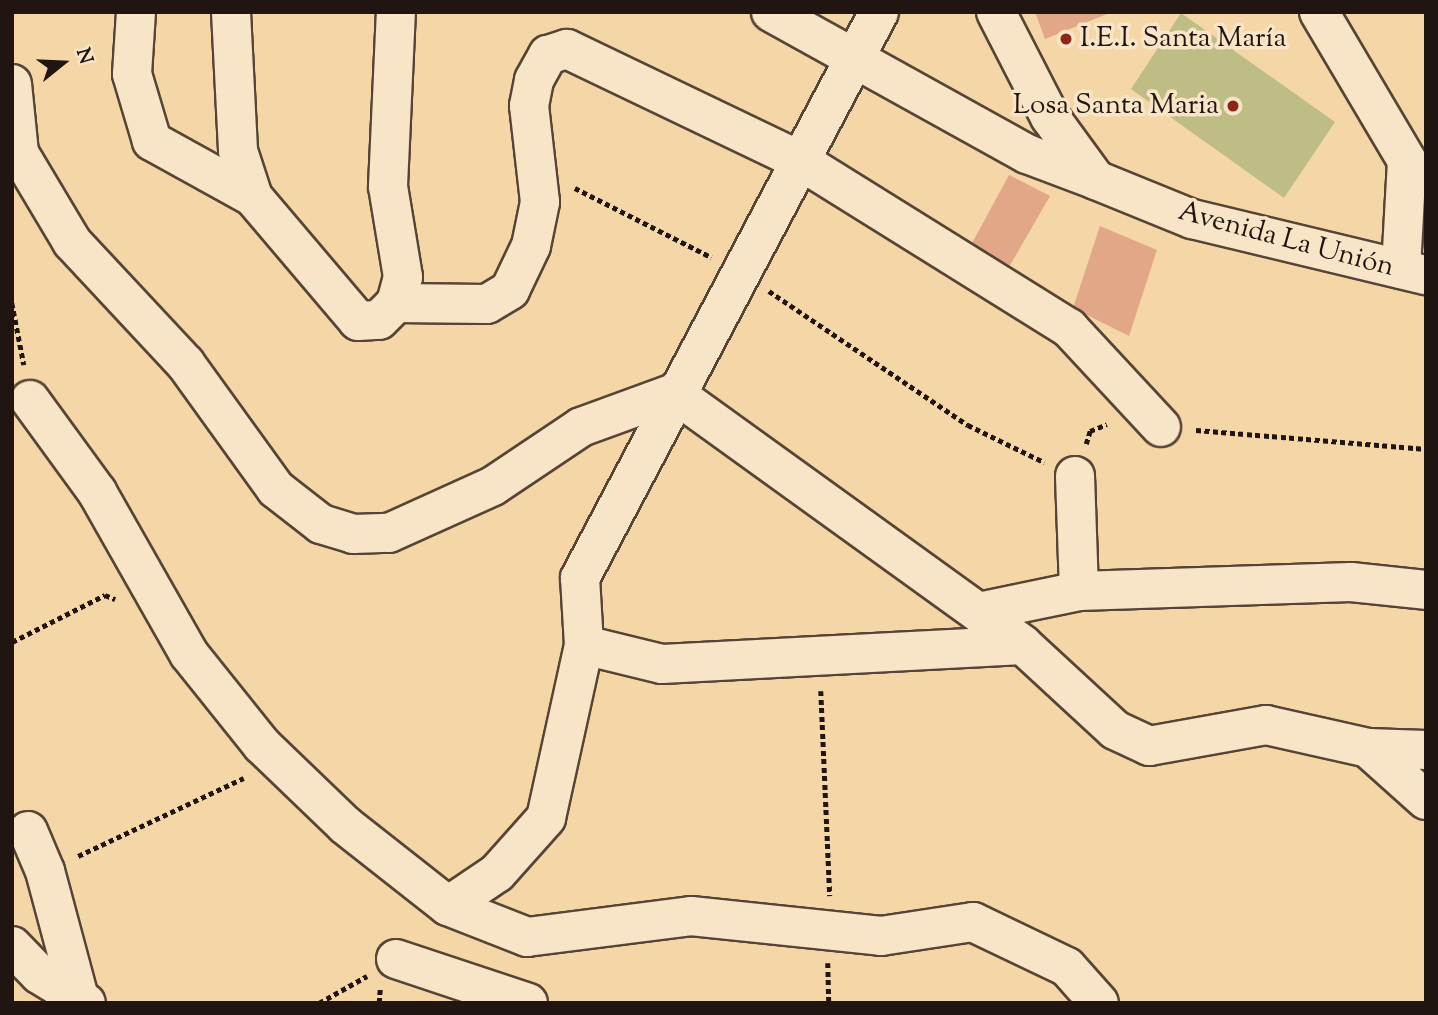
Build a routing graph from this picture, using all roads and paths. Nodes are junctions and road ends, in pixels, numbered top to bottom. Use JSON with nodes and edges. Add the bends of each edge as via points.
{"nodes":[{"id":1,"x":136,"y":12,"type":"edge"},
{"id":2,"x":231,"y":12,"type":"edge"},
{"id":3,"x":396,"y":12,"type":"edge"},
{"id":4,"x":771,"y":12,"type":"edge"},
{"id":5,"x":879,"y":12,"type":"edge"},
{"id":6,"x":996,"y":12,"type":"edge"},
{"id":7,"x":1319,"y":12,"type":"edge"},
{"id":8,"x":856,"y":55,"type":"junction"},
{"id":9,"x":12,"y":84,"type":"edge"},
{"id":10,"x":799,"y":160,"type":"junction"},
{"id":11,"x":536,"y":169,"type":"junction"},
{"id":12,"x":1096,"y":180,"type":"junction"},
{"id":13,"x":253,"y":197,"type":"junction"},
{"id":14,"x":740,"y":271,"type":"junction"},
{"id":15,"x":1413,"y":272,"type":"edge"},
{"id":16,"x":12,"y":303,"type":"edge"},
{"id":17,"x":396,"y":303,"type":"junction"},
{"id":18,"x":674,"y":393,"type":"junction"},
{"id":19,"x":30,"y":400,"type":"joint"},
{"id":20,"x":1161,"y":427,"type":"junction"},
{"id":21,"x":1426,"y":449,"type":"edge"},
{"id":22,"x":1075,"y":476,"type":"junction"},
{"id":23,"x":1426,"y":590,"type":"edge"},
{"id":24,"x":1079,"y":591,"type":"junction"},
{"id":25,"x":120,"y":601,"type":"dead end"},
{"id":26,"x":978,"y":612,"type":"junction"},
{"id":27,"x":12,"y":642,"type":"edge"},
{"id":28,"x":1023,"y":645,"type":"junction"},
{"id":29,"x":584,"y":646,"type":"junction"},
{"id":30,"x":819,"y":652,"type":"junction"},
{"id":31,"x":1368,"y":748,"type":"junction"},
{"id":32,"x":1426,"y":750,"type":"edge"},
{"id":33,"x":279,"y":762,"type":"junction"},
{"id":34,"x":1426,"y":800,"type":"edge"},
{"id":35,"x":28,"y":831,"type":"dead end"},
{"id":36,"x":45,"y":871,"type":"junction"},
{"id":37,"x":448,"y":906,"type":"junction"},
{"id":38,"x":12,"y":946,"type":"edge"},
{"id":39,"x":845,"y":947,"type":"junction"},
{"id":40,"x":384,"y":966,"type":"joint"},
{"id":41,"x":82,"y":1001,"type":"edge"},
{"id":42,"x":319,"y":1003,"type":"edge"},
{"id":43,"x":528,"y":1003,"type":"edge"},
{"id":44,"x":829,"y":1003,"type":"edge"},
{"id":45,"x":1099,"y":1003,"type":"edge"}],
"edges":[{"from":1,"to":13,"type":"street","via":[[132,74],[152,141]]},
{"from":2,"to":13,"type":"street","via":[[239,151]]},
{"from":3,"to":17,"type":"street","via":[[388,186],[403,277]]},
{"from":4,"to":8,"type":"street","name":"Avenida La Unión"},
{"from":5,"to":8,"type":"street"},
{"from":6,"to":12,"type":"street","via":[[1050,117]]},
{"from":7,"to":15,"type":"street","via":[[1407,161]]},
{"from":8,"to":10,"type":"street"},
{"from":8,"to":12,"type":"street","name":"Avenida La Unión","via":[[1027,154]]},
{"from":9,"to":18,"type":"street","via":[[19,153],[72,242],[185,363],[276,489],[321,524],[353,534],[389,533],[493,486],[581,427]]},
{"from":10,"to":11,"type":"street","via":[[567,49],[548,55],[534,79],[529,106]]},
{"from":10,"to":14,"type":"street"},
{"from":10,"to":20,"type":"street","via":[[1069,328]]},
{"from":11,"to":14,"type":"path"},
{"from":11,"to":17,"type":"street","via":[[540,202],[531,246],[500,299]]},
{"from":12,"to":15,"type":"street","name":"Avenida La Unión","via":[[1192,219]]},
{"from":13,"to":17,"type":"street","via":[[358,321],[379,320]]},
{"from":14,"to":18,"type":"street"},
{"from":14,"to":22,"type":"path","via":[[968,425]]},
{"from":16,"to":19,"type":"path"},
{"from":18,"to":26,"type":"street"},
{"from":18,"to":29,"type":"street","via":[[580,578]]},
{"from":19,"to":33,"type":"street","via":[[97,492],[189,654]]},
{"from":20,"to":21,"type":"path"},
{"from":20,"to":22,"type":"path","via":[[1102,423],[1090,431]]},
{"from":22,"to":24,"type":"street"},
{"from":23,"to":24,"type":"street","via":[[1350,582]]},
{"from":24,"to":26,"type":"street"},
{"from":25,"to":27,"type":"path","via":[[105,595]]},
{"from":26,"to":28,"type":"street"},
{"from":28,"to":30,"type":"street"},
{"from":28,"to":31,"type":"street","via":[[1115,730],[1149,746],[1266,725]]},
{"from":29,"to":30,"type":"street","via":[[662,664]]},
{"from":29,"to":37,"type":"street","via":[[546,818],[497,873]]},
{"from":30,"to":39,"type":"path","via":[[831,912]]},
{"from":31,"to":32,"type":"street"},
{"from":31,"to":34,"type":"street"},
{"from":33,"to":36,"type":"path"},
{"from":33,"to":37,"type":"street","via":[[345,825]]},
{"from":35,"to":36,"type":"street"},
{"from":36,"to":41,"type":"street"},
{"from":37,"to":39,"type":"street","via":[[527,936],[691,916]]},
{"from":38,"to":41,"type":"street"},
{"from":39,"to":44,"type":"path","via":[[828,958]]},
{"from":39,"to":45,"type":"street","via":[[881,936],[973,922],[1067,967]]},
{"from":40,"to":42,"type":"path"},
{"from":40,"to":43,"type":"street"}]}
